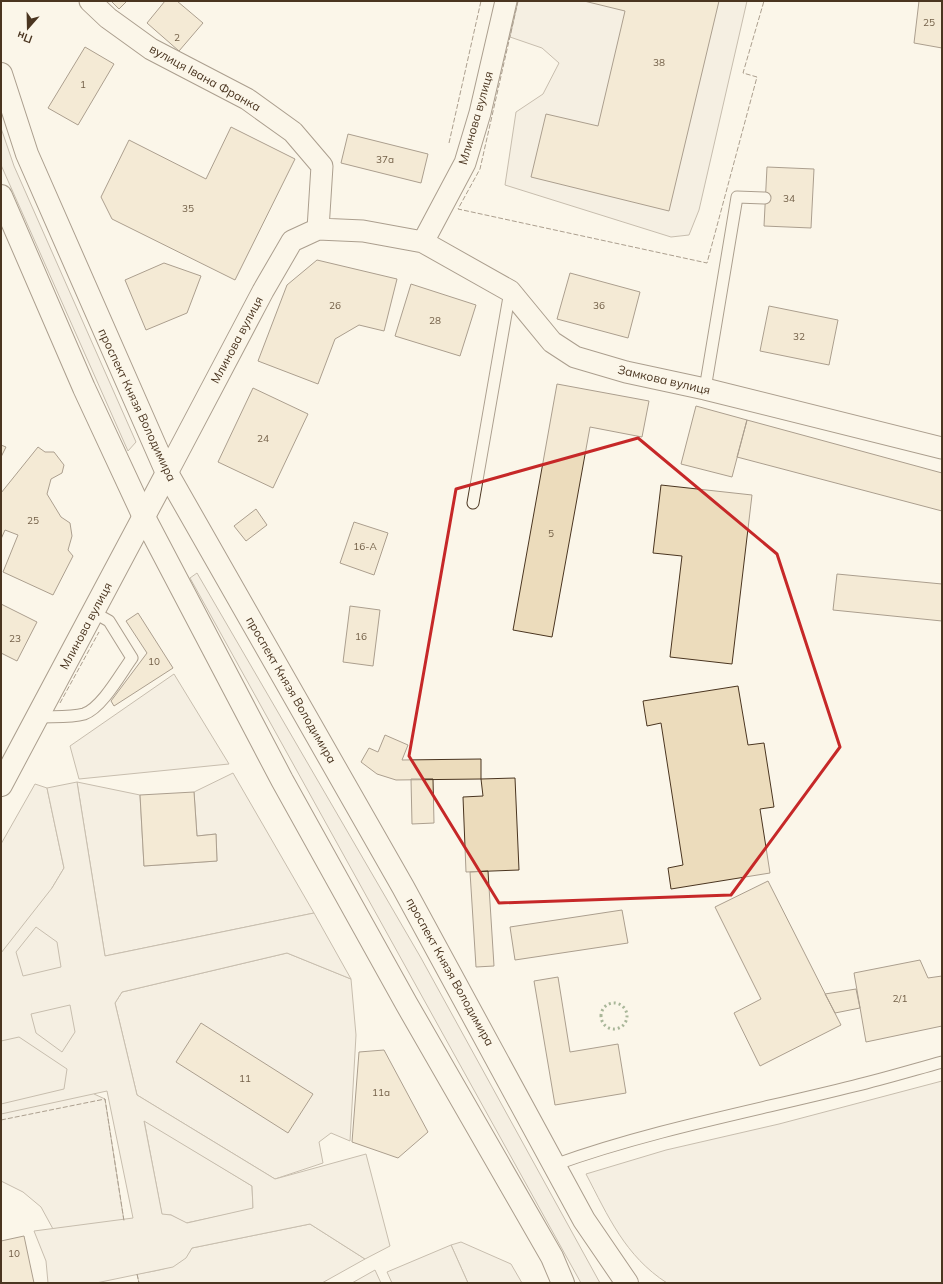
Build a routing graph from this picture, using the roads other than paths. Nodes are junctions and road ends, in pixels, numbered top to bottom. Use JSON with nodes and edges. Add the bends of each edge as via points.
{"nodes":[{"id":1,"x":90,"y":1,"type":"edge"},
{"id":2,"x":506,"y":1,"type":"edge"},
{"id":3,"x":1,"y":74,"type":"edge"},
{"id":4,"x":1,"y":196,"type":"edge"},
{"id":5,"x":765,"y":198,"type":"dead end"},
{"id":6,"x":318,"y":229,"type":"junction"},
{"id":7,"x":423,"y":242,"type":"junction"},
{"id":8,"x":510,"y":291,"type":"junction"},
{"id":9,"x":705,"y":389,"type":"junction"},
{"id":10,"x":942,"y":448,"type":"edge"},
{"id":11,"x":167,"y":473,"type":"junction"},
{"id":12,"x":473,"y":503,"type":"dead end"},
{"id":13,"x":144,"y":517,"type":"junction"},
{"id":14,"x":93,"y":612,"type":"junction"},
{"id":15,"x":37,"y":717,"type":"junction"},
{"id":16,"x":1,"y":785,"type":"edge"},
{"id":17,"x":942,"y":1062,"type":"edge"},
{"id":18,"x":554,"y":1165,"type":"junction"},
{"id":19,"x":563,"y":1283,"type":"edge"},
{"id":20,"x":627,"y":1283,"type":"edge"}],
"edges":[{"from":1,"to":6,"type":"street","name":"вулиця Івана Франка","via":[[151,50],[247,99],[293,132],[322,166]]},
{"from":2,"to":7,"type":"street","name":"Млинова вулиця","via":[[480,113],[465,163]]},
{"from":3,"to":11,"type":"main road","name":"проспект Князя Володимира","via":[[27,154]]},
{"from":4,"to":13,"type":"main road","via":[[84,388]]},
{"from":5,"to":9,"type":"lane","via":[[737,197]]},
{"from":6,"to":7,"type":"street","name":"Млинова вулиця","via":[[363,231]]},
{"from":6,"to":11,"type":"street","name":"Млинова вулиця","via":[[292,241]]},
{"from":7,"to":8,"type":"street","name":"Замкова вулиця"},
{"from":8,"to":9,"type":"street","name":"Замкова вулиця","via":[[552,342],[575,357],[626,372]]},
{"from":8,"to":12,"type":"lane"},
{"from":9,"to":10,"type":"street","name":"Замкова вулиця"},
{"from":11,"to":13,"type":"main road","name":"Млинова вулиця"},
{"from":11,"to":18,"type":"main road","name":"проспект Князя Володимира","via":[[403,887]]},
{"from":13,"to":14,"type":"main road","name":"Млинова вулиця"},
{"from":13,"to":19,"type":"main road","via":[[282,780],[552,1257]]},
{"from":14,"to":15,"type":"main road","name":"Млинова вулиця"},
{"from":14,"to":15,"type":"lane","via":[[109,621],[132,658],[90,711]]},
{"from":15,"to":16,"type":"main road","name":"Млинова вулиця"},
{"from":17,"to":18,"type":"lane","via":[[855,1086],[698,1122],[577,1156]]},
{"from":18,"to":20,"type":"main road","name":"проспект Князя Володимира","via":[[584,1220]]}]}
